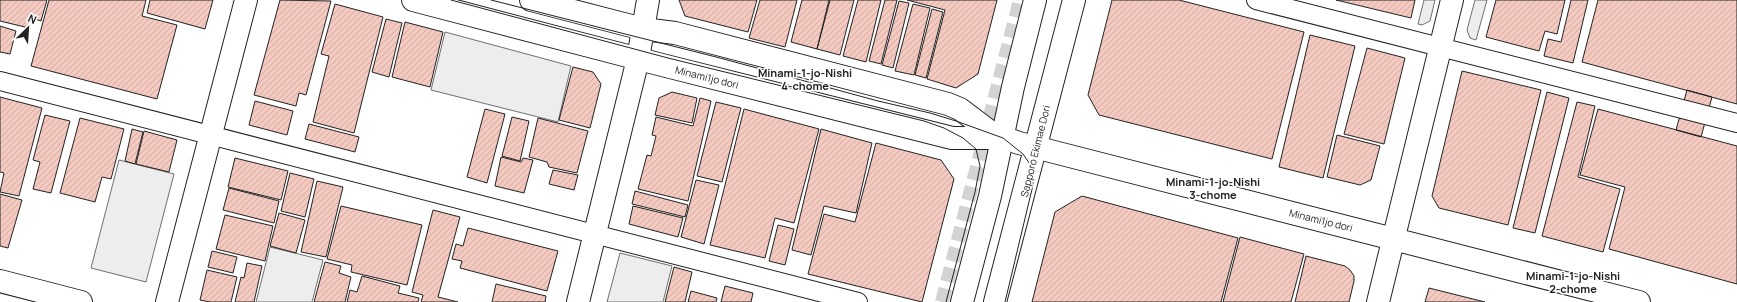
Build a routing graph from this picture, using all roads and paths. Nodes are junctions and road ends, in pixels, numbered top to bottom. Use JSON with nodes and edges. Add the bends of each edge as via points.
{"nodes":[{"id":1,"x":246,"y":0,"type":"edge"},
{"id":2,"x":413,"y":0,"type":"edge"},
{"id":3,"x":531,"y":0,"type":"edge"},
{"id":4,"x":648,"y":0,"type":"edge"},
{"id":5,"x":1034,"y":0,"type":"edge"},
{"id":6,"x":1074,"y":0,"type":"edge"},
{"id":7,"x":1256,"y":0,"type":"edge"},
{"id":8,"x":1452,"y":0,"type":"edge"},
{"id":9,"x":642,"y":29,"type":"junction"},
{"id":10,"x":1440,"y":47,"type":"junction"},
{"id":11,"x":638,"y":59,"type":"junction"},
{"id":12,"x":0,"y":81,"type":"edge"},
{"id":13,"x":1737,"y":123,"type":"edge"},
{"id":14,"x":211,"y":135,"type":"junction"},
{"id":15,"x":1003,"y":138,"type":"junction"},
{"id":16,"x":1035,"y":146,"type":"junction"},
{"id":17,"x":595,"y":234,"type":"junction"},
{"id":18,"x":1393,"y":238,"type":"junction"},
{"id":19,"x":0,"y":281,"type":"edge"},
{"id":20,"x":82,"y":302,"type":"edge"},
{"id":21,"x":167,"y":302,"type":"edge"},
{"id":22,"x":578,"y":302,"type":"edge"},
{"id":23,"x":858,"y":302,"type":"edge"},
{"id":24,"x":962,"y":302,"type":"edge"},
{"id":25,"x":995,"y":302,"type":"edge"},
{"id":26,"x":1378,"y":302,"type":"edge"},
{"id":27,"x":1639,"y":302,"type":"edge"}],
"edges":[{"from":1,"to":14,"type":"main road"},
{"from":2,"to":11,"type":"main road","name":"Minami1jo dori"},
{"from":3,"to":9,"type":"main road","name":"Minami1jo dori"},
{"from":4,"to":9,"type":"main road"},
{"from":5,"to":15,"type":"main road"},
{"from":6,"to":16,"type":"main road","name":"Sapporo Ekimae Dori"},
{"from":7,"to":10,"type":"street"},
{"from":8,"to":10,"type":"main road"},
{"from":9,"to":11,"type":"main road"},
{"from":9,"to":15,"type":"main road","name":"Minami1jo dori","via":[[675,33],[948,104],[960,109],[993,134]]},
{"from":10,"to":13,"type":"street"},
{"from":10,"to":18,"type":"main road"},
{"from":11,"to":15,"type":"main road","name":"Minami1jo dori","via":[[952,138]]},
{"from":11,"to":17,"type":"main road"},
{"from":12,"to":14,"type":"street"},
{"from":14,"to":17,"type":"street"},
{"from":14,"to":21,"type":"main road"},
{"from":15,"to":16,"type":"main road","name":"Minami1jo dori"},
{"from":15,"to":24,"type":"main road"},
{"from":16,"to":18,"type":"main road","name":"Minami1jo dori"},
{"from":16,"to":25,"type":"main road","name":"Sapporo Ekimae Dori"},
{"from":17,"to":22,"type":"main road"},
{"from":17,"to":23,"type":"street"},
{"from":18,"to":26,"type":"main road"},
{"from":18,"to":27,"type":"main road","name":"Minami1jo dori"},
{"from":19,"to":20,"type":"main road"}]}
